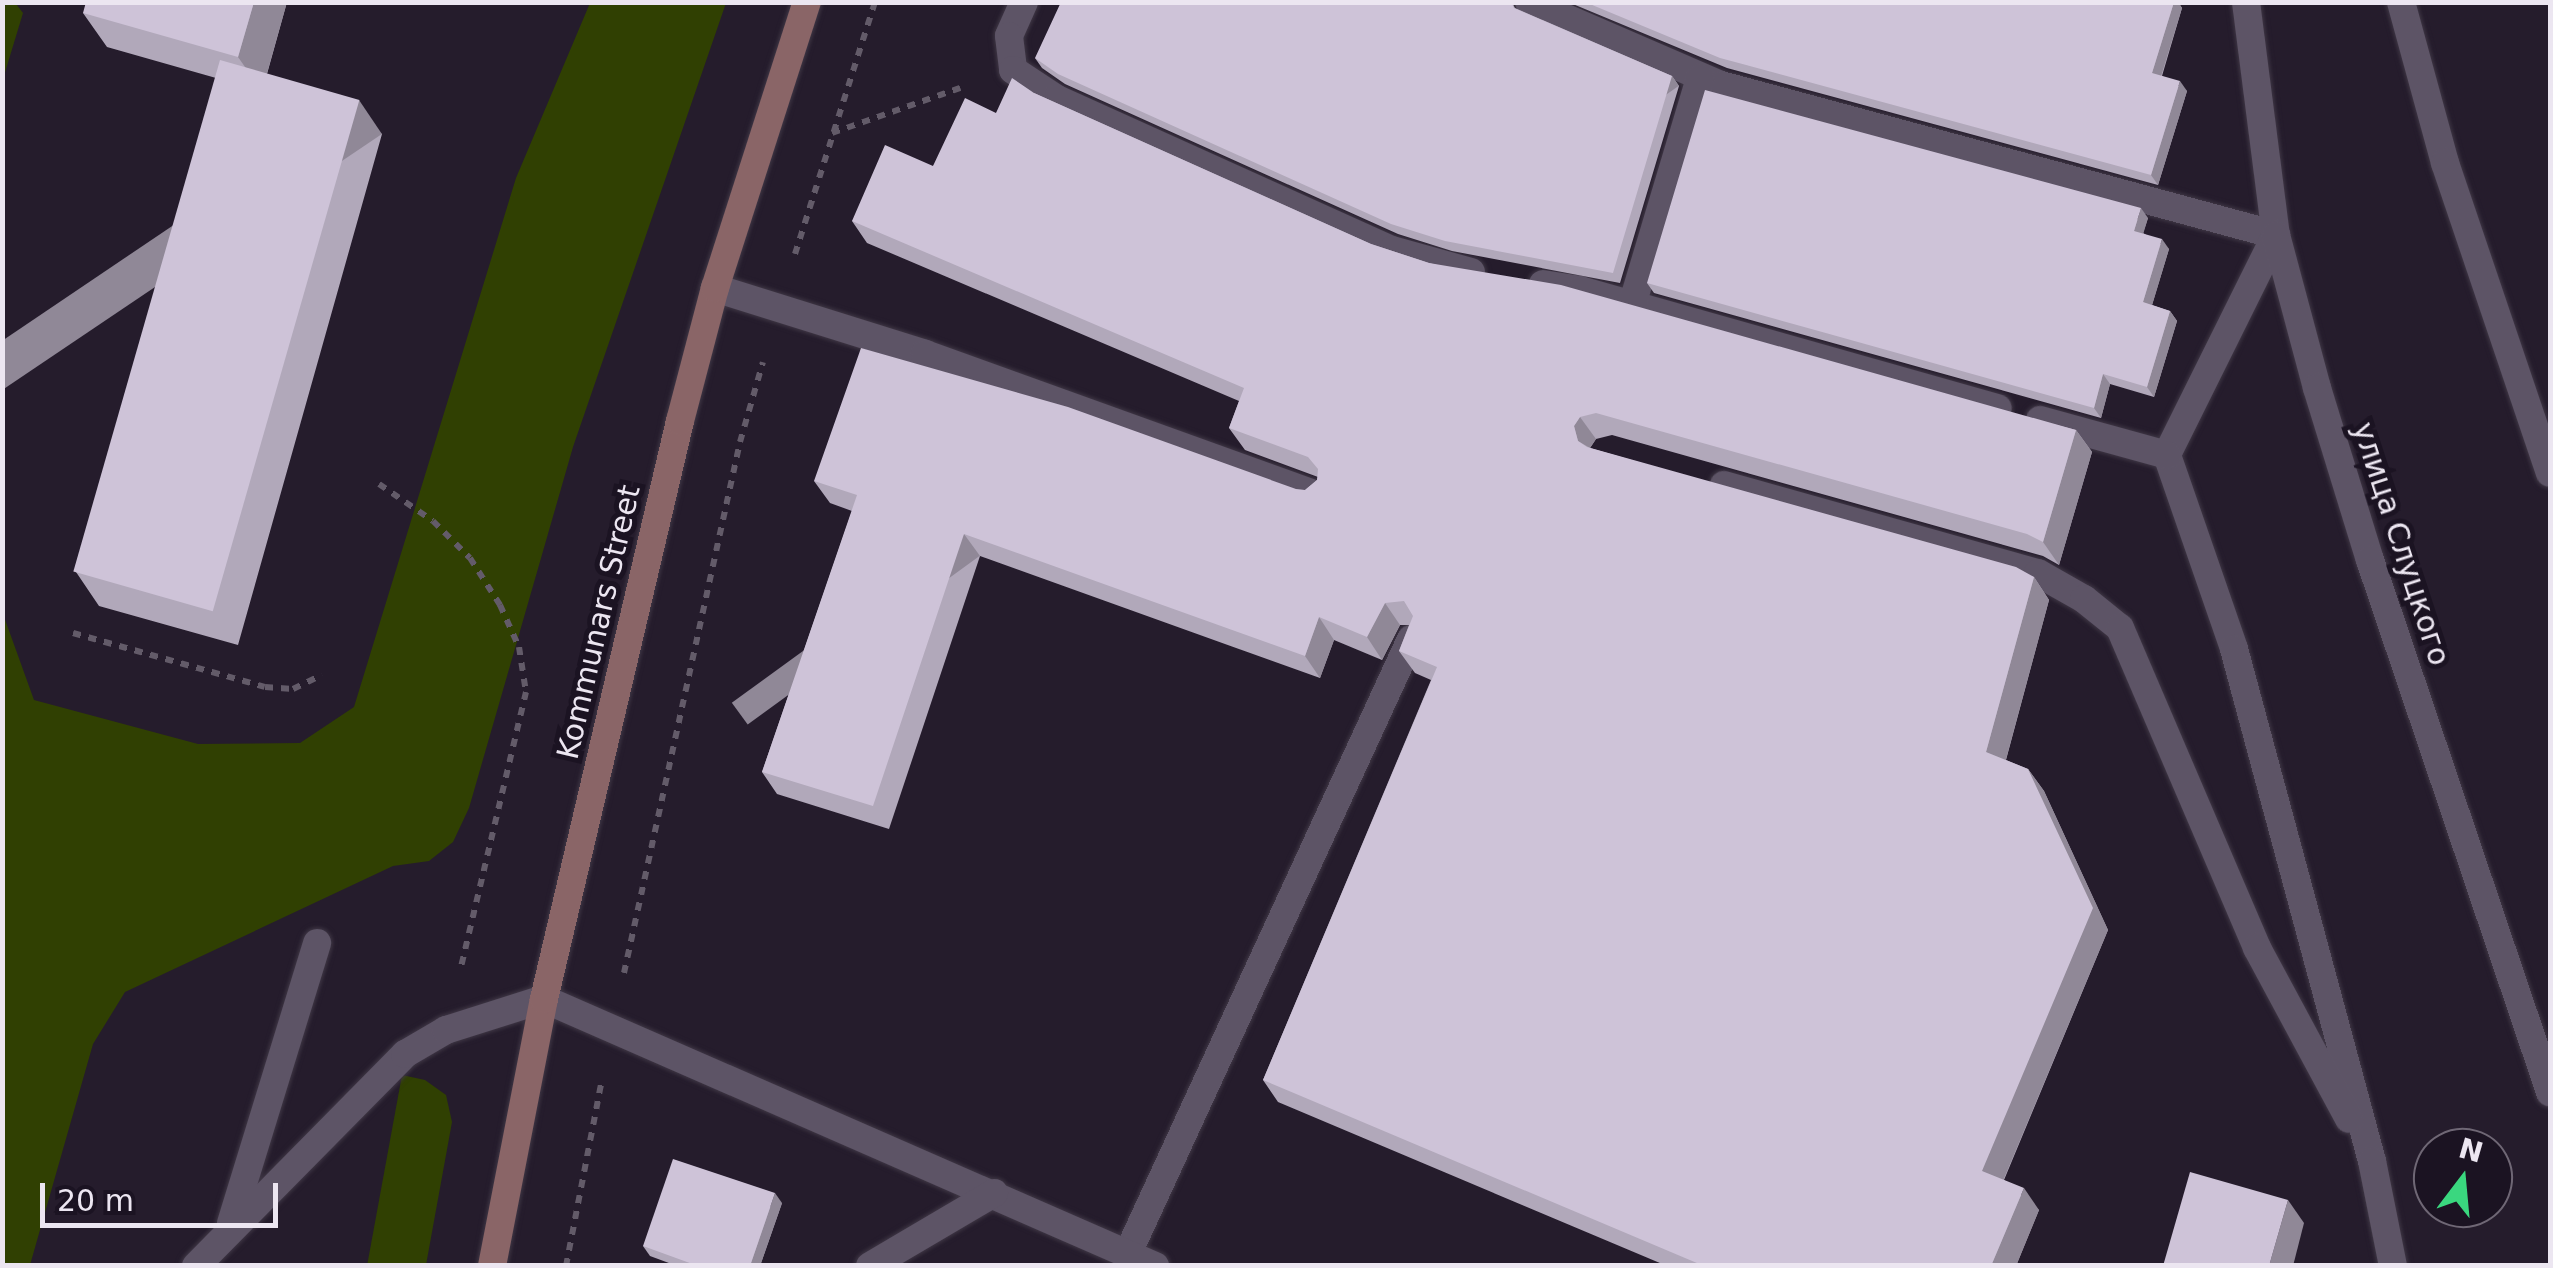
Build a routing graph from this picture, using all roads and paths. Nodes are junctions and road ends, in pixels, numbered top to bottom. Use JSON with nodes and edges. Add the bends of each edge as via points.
{"nodes":[{"id":1,"x":807,"y":2,"type":"edge"},
{"id":2,"x":875,"y":2,"type":"edge"},
{"id":3,"x":1024,"y":2,"type":"edge"},
{"id":4,"x":1529,"y":2,"type":"edge"},
{"id":5,"x":2246,"y":2,"type":"edge"},
{"id":6,"x":2401,"y":2,"type":"edge"},
{"id":7,"x":1013,"y":70,"type":"junction"},
{"id":8,"x":1700,"y":78,"type":"junction"},
{"id":9,"x":832,"y":133,"type":"junction"},
{"id":10,"x":2276,"y":234,"type":"junction"},
{"id":11,"x":714,"y":288,"type":"junction"},
{"id":12,"x":779,"y":305,"type":"junction"},
{"id":13,"x":1632,"y":305,"type":"junction"},
{"id":14,"x":2167,"y":456,"type":"junction"},
{"id":15,"x":2550,"y":474,"type":"edge"},
{"id":16,"x":1701,"y":479,"type":"edge"},
{"id":17,"x":378,"y":484,"type":"dead end"},
{"id":18,"x":1317,"y":495,"type":"edge"},
{"id":19,"x":73,"y":633,"type":"edge"},
{"id":20,"x":1411,"y":638,"type":"edge"},
{"id":21,"x":322,"y":676,"type":"dead end"},
{"id":22,"x":317,"y":943,"type":"dead end"},
{"id":23,"x":544,"y":1000,"type":"junction"},
{"id":24,"x":446,"y":1030,"type":"junction"},
{"id":25,"x":612,"y":1030,"type":"junction"},
{"id":26,"x":2550,"y":1092,"type":"edge"},
{"id":27,"x":2372,"y":1160,"type":"junction"},
{"id":28,"x":994,"y":1193,"type":"junction"},
{"id":29,"x":229,"y":1228,"type":"junction"},
{"id":30,"x":1128,"y":1253,"type":"junction"},
{"id":31,"x":196,"y":1266,"type":"edge"},
{"id":32,"x":220,"y":1266,"type":"edge"},
{"id":33,"x":492,"y":1266,"type":"edge"},
{"id":34,"x":566,"y":1266,"type":"edge"},
{"id":35,"x":870,"y":1266,"type":"edge"},
{"id":36,"x":1155,"y":1266,"type":"edge"},
{"id":37,"x":2393,"y":1266,"type":"edge"}],
"edges":[{"from":1,"to":11,"type":"main road","name":"Kommunars Street"},
{"from":2,"to":9,"type":"path"},
{"from":3,"to":7,"type":"street","via":[[1009,36]]},
{"from":4,"to":8,"type":"street"},
{"from":5,"to":10,"type":"street","name":"улица Слуцкого"},
{"from":6,"to":15,"type":"street","via":[[2445,162]]},
{"from":7,"to":9,"type":"path"},
{"from":7,"to":13,"type":"street","via":[[1057,99],[1392,250],[1448,268]]},
{"from":8,"to":10,"type":"street"},
{"from":8,"to":13,"type":"street"},
{"from":9,"to":12,"type":"path"},
{"from":10,"to":14,"type":"street"},
{"from":10,"to":26,"type":"street","name":"улица Слуцкого","via":[[2370,560]]},
{"from":11,"to":12,"type":"street"},
{"from":11,"to":23,"type":"main road","name":"Kommunars Street"},
{"from":12,"to":18,"type":"street"},
{"from":12,"to":25,"type":"path","via":[[740,442]]},
{"from":13,"to":14,"type":"street"},
{"from":14,"to":27,"type":"street","via":[[2234,649]]},
{"from":16,"to":27,"type":"street","via":[[2038,573],[2120,628],[2257,948]]},
{"from":17,"to":24,"type":"path","via":[[433,521],[470,558],[519,647],[526,692]]},
{"from":19,"to":21,"type":"path","via":[[265,687],[292,689]]},
{"from":20,"to":30,"type":"street"},
{"from":22,"to":29,"type":"street"},
{"from":23,"to":24,"type":"street"},
{"from":23,"to":25,"type":"street"},
{"from":23,"to":33,"type":"main road","name":"Kommunars Street"},
{"from":24,"to":29,"type":"street","via":[[405,1054]]},
{"from":25,"to":28,"type":"street"},
{"from":25,"to":34,"type":"path"},
{"from":27,"to":37,"type":"street"},
{"from":28,"to":30,"type":"street"},
{"from":28,"to":35,"type":"street"},
{"from":29,"to":31,"type":"street"},
{"from":29,"to":32,"type":"street"},
{"from":30,"to":36,"type":"street"}]}
